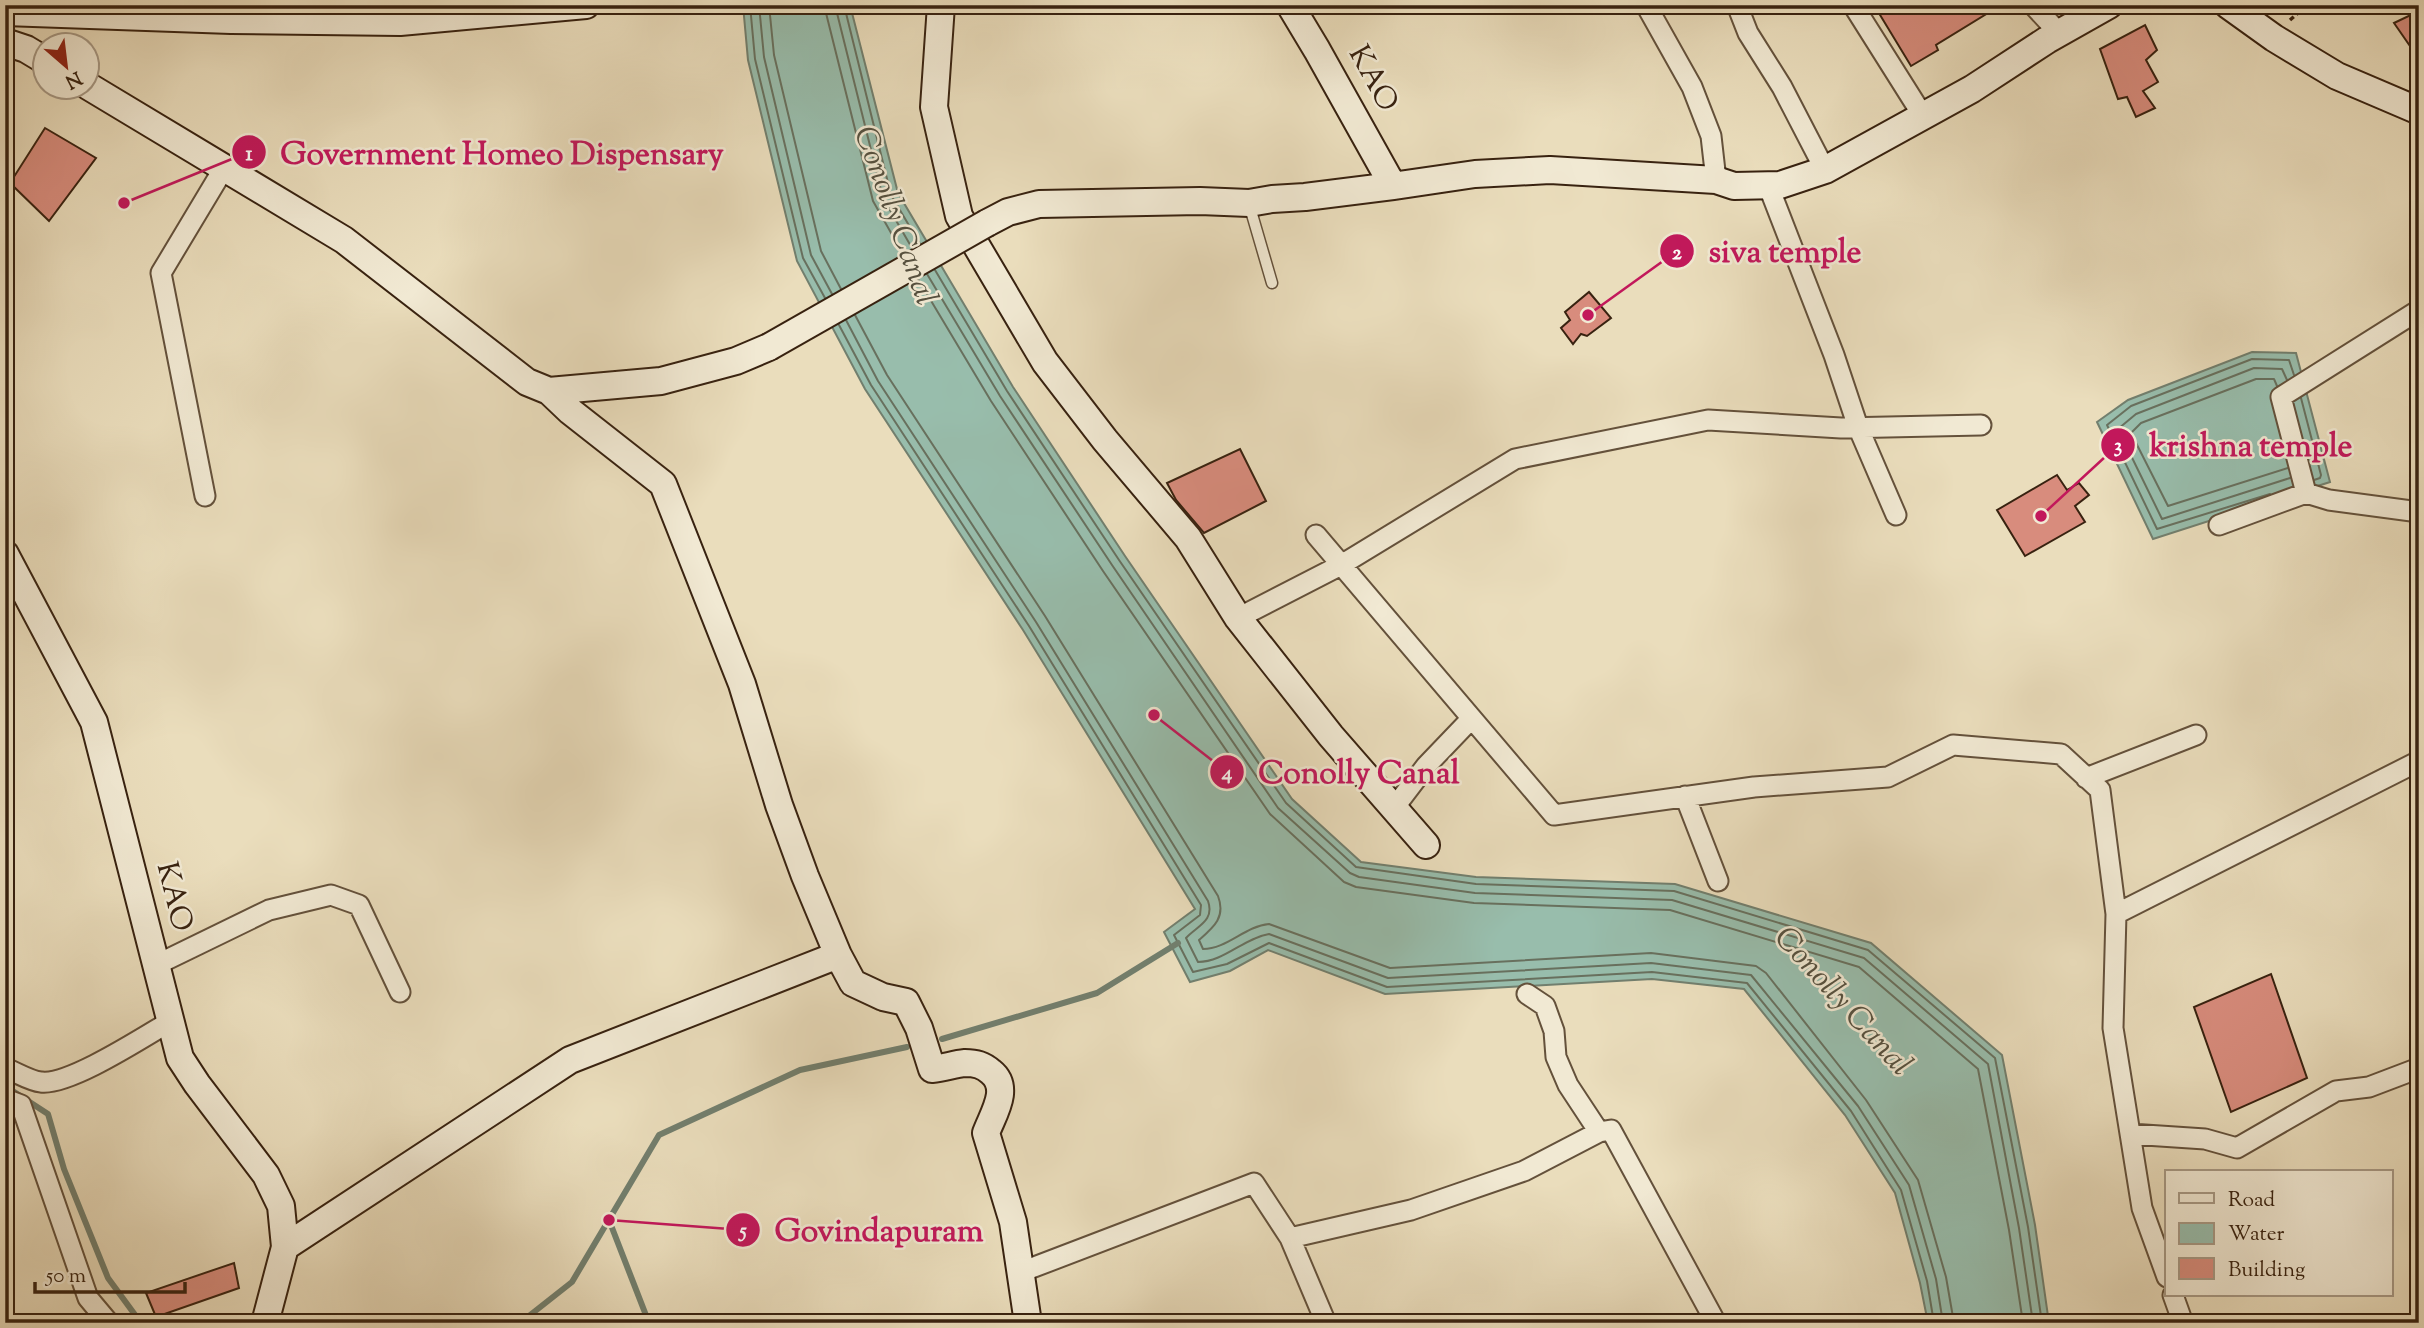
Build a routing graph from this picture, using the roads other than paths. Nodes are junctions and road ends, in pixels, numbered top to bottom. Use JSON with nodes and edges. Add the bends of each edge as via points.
{"nodes":[{"id":1,"x":586,"y":5,"type":"edge"},
{"id":2,"x":941,"y":5,"type":"edge"},
{"id":3,"x":1290,"y":5,"type":"edge"},
{"id":4,"x":1646,"y":5,"type":"edge"},
{"id":5,"x":1737,"y":5,"type":"edge"},
{"id":6,"x":1853,"y":5,"type":"edge"},
{"id":7,"x":2033,"y":5,"type":"edge"},
{"id":8,"x":2109,"y":5,"type":"edge"},
{"id":9,"x":2228,"y":5,"type":"edge"},
{"id":10,"x":5,"y":12,"type":"edge"},
{"id":11,"x":2059,"y":33,"type":"junction"},
{"id":12,"x":5,"y":42,"type":"edge"},
{"id":13,"x":32,"y":53,"type":"edge"},
{"id":14,"x":102,"y":94,"type":"edge"},
{"id":15,"x":2419,"y":111,"type":"edge"},
{"id":16,"x":1923,"y":116,"type":"junction"},
{"id":17,"x":224,"y":168,"type":"junction"},
{"id":18,"x":1825,"y":170,"type":"junction"},
{"id":19,"x":1716,"y":180,"type":"junction"},
{"id":20,"x":1768,"y":185,"type":"junction"},
{"id":21,"x":1393,"y":186,"type":"junction"},
{"id":22,"x":1249,"y":203,"type":"junction"},
{"id":23,"x":1272,"y":283,"type":"dead end"},
{"id":24,"x":2419,"y":310,"type":"edge"},
{"id":25,"x":549,"y":391,"type":"junction"},
{"id":26,"x":1981,"y":425,"type":"dead end"},
{"id":27,"x":1858,"y":426,"type":"junction"},
{"id":28,"x":2306,"y":493,"type":"junction"},
{"id":29,"x":205,"y":496,"type":"dead end"},
{"id":30,"x":2419,"y":512,"type":"edge"},
{"id":31,"x":1896,"y":515,"type":"dead end"},
{"id":32,"x":2219,"y":525,"type":"dead end"},
{"id":33,"x":1316,"y":536,"type":"dead end"},
{"id":34,"x":5,"y":554,"type":"edge"},
{"id":35,"x":1341,"y":565,"type":"junction"},
{"id":36,"x":1238,"y":618,"type":"junction"},
{"id":37,"x":1471,"y":719,"type":"junction"},
{"id":38,"x":2196,"y":735,"type":"dead end"},
{"id":39,"x":2419,"y":761,"type":"edge"},
{"id":40,"x":2086,"y":778,"type":"junction"},
{"id":41,"x":1685,"y":796,"type":"junction"},
{"id":42,"x":1394,"y":808,"type":"junction"},
{"id":43,"x":1426,"y":845,"type":"dead end"},
{"id":44,"x":1718,"y":881,"type":"dead end"},
{"id":45,"x":2116,"y":914,"type":"junction"},
{"id":46,"x":838,"y":955,"type":"junction"},
{"id":47,"x":156,"y":965,"type":"junction"},
{"id":48,"x":400,"y":992,"type":"dead end"},
{"id":49,"x":1527,"y":994,"type":"dead end"},
{"id":50,"x":171,"y":1021,"type":"junction"},
{"id":51,"x":5,"y":1068,"type":"edge"},
{"id":52,"x":2419,"y":1068,"type":"edge"},
{"id":53,"x":5,"y":1099,"type":"edge"},
{"id":54,"x":1599,"y":1132,"type":"junction"},
{"id":55,"x":2130,"y":1134,"type":"junction"},
{"id":56,"x":1290,"y":1238,"type":"junction"},
{"id":57,"x":285,"y":1247,"type":"junction"},
{"id":58,"x":2165,"y":1271,"type":"edge"},
{"id":59,"x":1021,"y":1272,"type":"junction"},
{"id":60,"x":2173,"y":1296,"type":"edge"},
{"id":61,"x":109,"y":1323,"type":"edge"},
{"id":62,"x":264,"y":1323,"type":"edge"},
{"id":63,"x":1028,"y":1323,"type":"edge"},
{"id":64,"x":1326,"y":1323,"type":"edge"},
{"id":65,"x":1717,"y":1323,"type":"edge"},
{"id":66,"x":2183,"y":1323,"type":"edge"}],
"edges":[{"from":1,"to":10,"type":"street","via":[[400,22]]},
{"from":2,"to":36,"type":"street","via":[[934,107],[959,216],[1045,362],[1188,538]]},
{"from":3,"to":21,"type":"street","name":"KAO"},
{"from":4,"to":19,"type":"street","via":[[1692,87],[1711,136]]},
{"from":5,"to":18,"type":"street"},
{"from":6,"to":16,"type":"street"},
{"from":7,"to":11,"type":"street"},
{"from":8,"to":11,"type":"street"},
{"from":9,"to":15,"type":"street","via":[[2337,76]]},
{"from":11,"to":16,"type":"street"},
{"from":12,"to":13,"type":"street"},
{"from":14,"to":17,"type":"street"},
{"from":16,"to":18,"type":"street"},
{"from":17,"to":25,"type":"street","via":[[344,240],[527,382]]},
{"from":17,"to":29,"type":"street","via":[[161,273]]},
{"from":18,"to":20,"type":"street","via":[[1795,182]]},
{"from":19,"to":20,"type":"street","via":[[1734,186]]},
{"from":19,"to":21,"type":"street","via":[[1550,170],[1475,174]]},
{"from":20,"to":27,"type":"street"},
{"from":21,"to":22,"type":"street"},
{"from":22,"to":23,"type":"lane"},
{"from":22,"to":25,"type":"street","bridge":true,"via":[[1039,204],[1008,212],[769,347],[736,361],[661,381]]},
{"from":24,"to":28,"type":"street","via":[[2281,397]]},
{"from":25,"to":46,"type":"street","via":[[663,484]]},
{"from":26,"to":27,"type":"street"},
{"from":27,"to":31,"type":"street"},
{"from":27,"to":35,"type":"street","via":[[1708,420],[1515,459]]},
{"from":28,"to":30,"type":"street"},
{"from":28,"to":32,"type":"street"},
{"from":33,"to":35,"type":"street"},
{"from":34,"to":47,"type":"street","name":"KAO","via":[[94,722]]},
{"from":35,"to":36,"type":"street"},
{"from":35,"to":37,"type":"street"},
{"from":36,"to":42,"type":"street"},
{"from":37,"to":41,"type":"street","via":[[1553,815]]},
{"from":37,"to":42,"type":"street"},
{"from":38,"to":40,"type":"street"},
{"from":39,"to":45,"type":"street"},
{"from":40,"to":41,"type":"street","via":[[2061,754],[1953,744],[1888,777]]},
{"from":40,"to":45,"type":"street","via":[[2100,790]]},
{"from":41,"to":44,"type":"street"},
{"from":42,"to":43,"type":"street"},
{"from":45,"to":55,"type":"street","via":[[2113,1028]]},
{"from":46,"to":57,"type":"street","via":[[570,1060]]},
{"from":46,"to":59,"type":"street","via":[[853,983],[906,1002],[932,1069],[978,1063],[999,1081],[1001,1093],[986,1133],[1013,1222]]},
{"from":47,"to":48,"type":"street","via":[[270,910],[331,895],[359,905]]},
{"from":47,"to":50,"type":"street","name":"KAO"},
{"from":49,"to":54,"type":"street","via":[[1545,1006],[1560,1067]]},
{"from":50,"to":51,"type":"street","via":[[88,1069],[62,1078],[42,1083]]},
{"from":50,"to":57,"type":"street","name":"KAO","via":[[180,1058],[266,1175],[281,1206]]},
{"from":52,"to":55,"type":"street","via":[[2369,1087],[2336,1091],[2237,1148],[2205,1139]]},
{"from":53,"to":61,"type":"street","via":[[21,1105],[88,1298]]},
{"from":54,"to":56,"type":"street","via":[[1524,1171],[1411,1210]]},
{"from":54,"to":65,"type":"street","via":[[1611,1130],[1615,1135]]},
{"from":55,"to":58,"type":"street","via":[[2142,1208]]},
{"from":56,"to":59,"type":"street","via":[[1254,1183]]},
{"from":56,"to":64,"type":"street"},
{"from":57,"to":62,"type":"street"},
{"from":59,"to":63,"type":"street"},
{"from":60,"to":66,"type":"street"}]}
